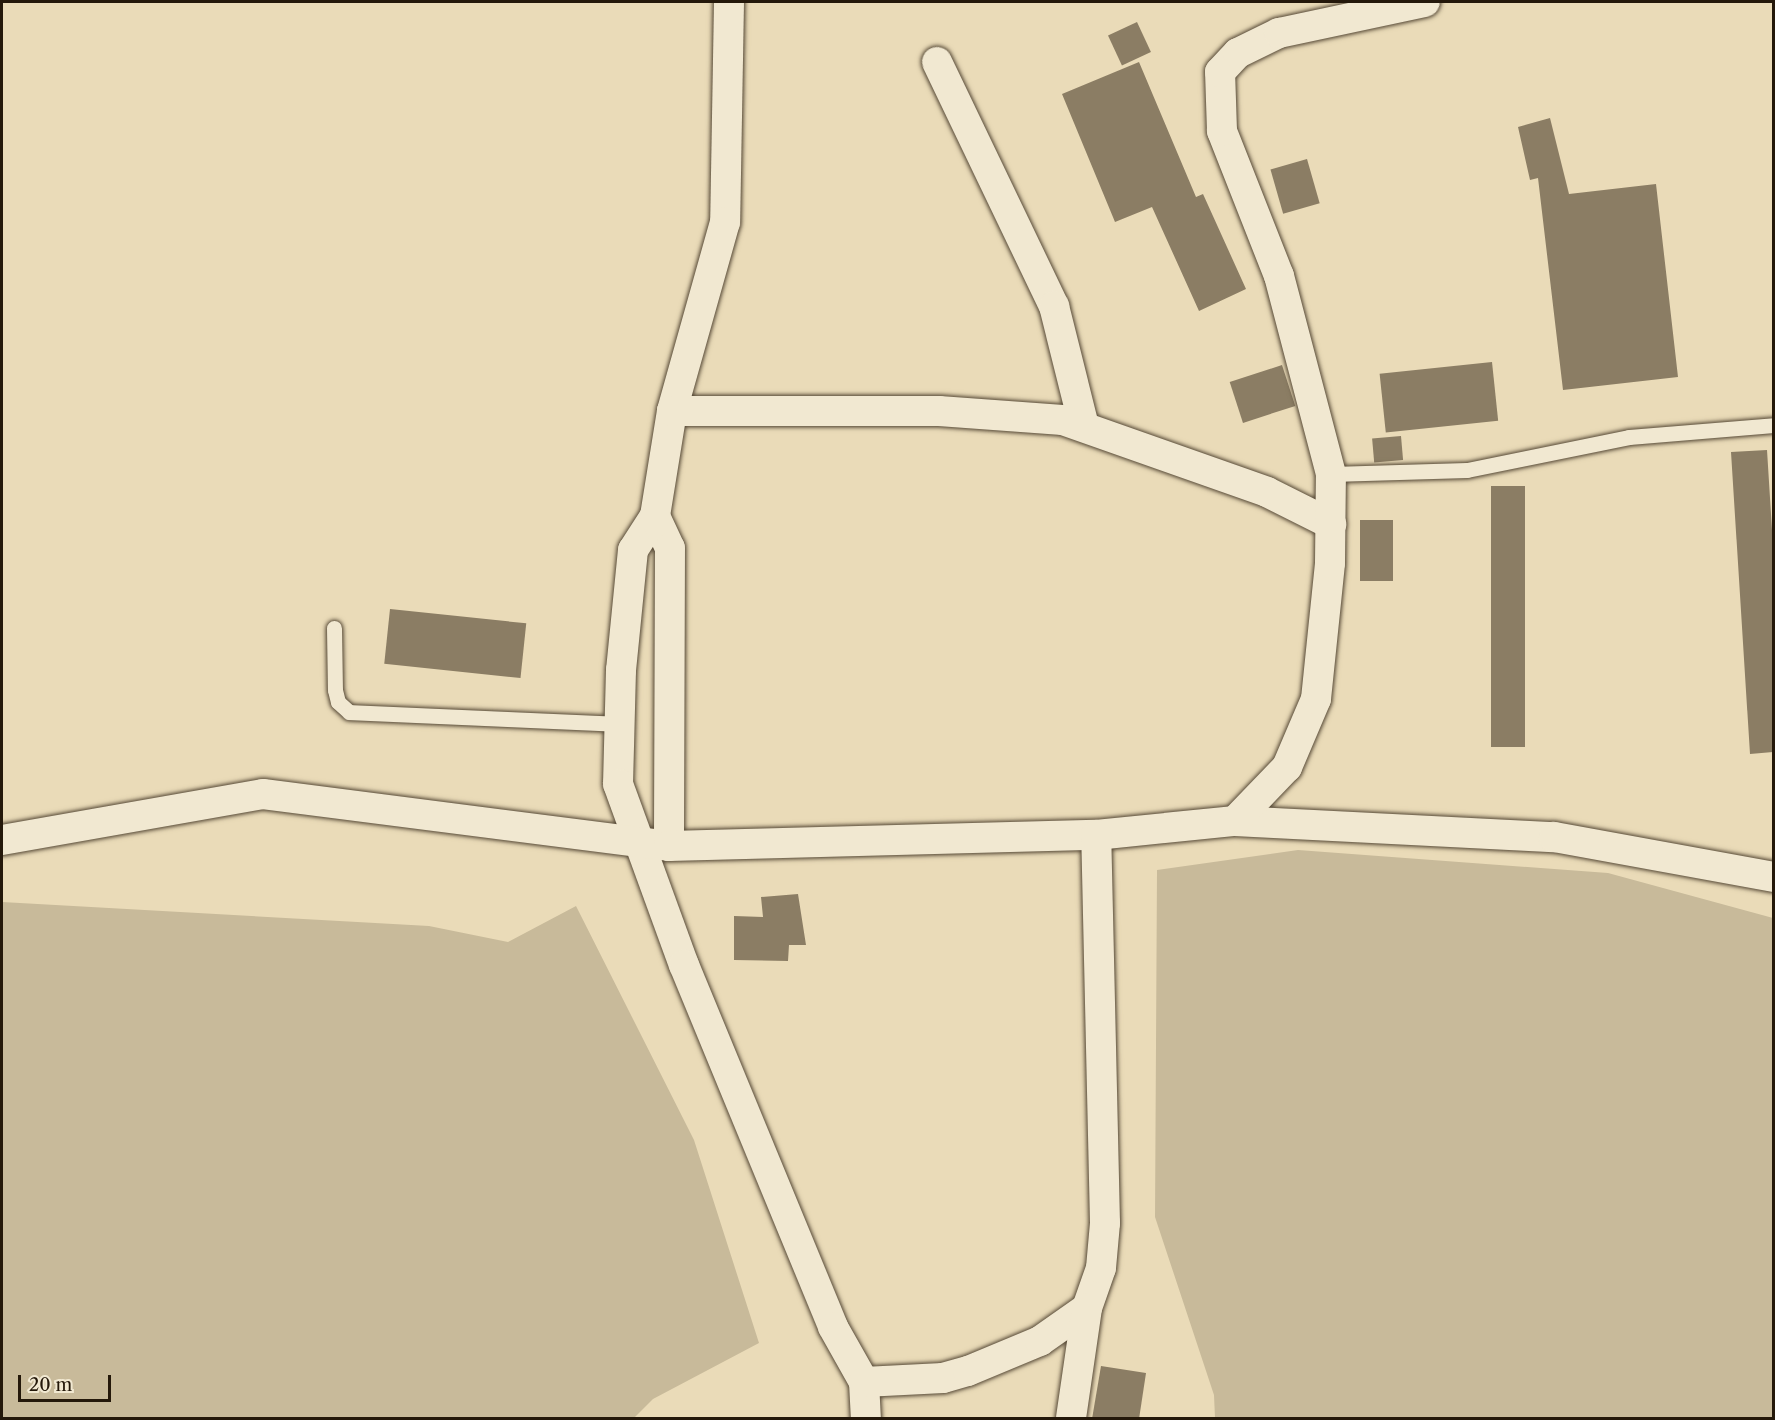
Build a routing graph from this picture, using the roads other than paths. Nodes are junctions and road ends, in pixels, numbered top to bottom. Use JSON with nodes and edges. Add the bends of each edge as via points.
{"nodes":[{"id":1,"x":729,"y":2,"type":"edge"},
{"id":2,"x":1425,"y":2,"type":"edge"},
{"id":3,"x":937,"y":62,"type":"dead end"},
{"id":4,"x":672,"y":411,"type":"junction"},
{"id":5,"x":1773,"y":425,"type":"edge"},
{"id":6,"x":1084,"y":426,"type":"junction"},
{"id":7,"x":1331,"y":474,"type":"junction"},
{"id":8,"x":655,"y":516,"type":"junction"},
{"id":9,"x":1331,"y":524,"type":"junction"},
{"id":10,"x":334,"y":628,"type":"dead end"},
{"id":11,"x":620,"y":724,"type":"junction"},
{"id":12,"x":1235,"y":821,"type":"junction"},
{"id":13,"x":1096,"y":835,"type":"junction"},
{"id":14,"x":2,"y":840,"type":"edge"},
{"id":15,"x":636,"y":843,"type":"junction"},
{"id":16,"x":669,"y":846,"type":"junction"},
{"id":17,"x":1772,"y":876,"type":"edge"},
{"id":18,"x":1087,"y":1308,"type":"junction"},
{"id":19,"x":864,"y":1382,"type":"junction"},
{"id":20,"x":866,"y":1419,"type":"edge"},
{"id":21,"x":1071,"y":1419,"type":"edge"}],
"edges":[{"from":1,"to":4,"type":"street","via":[[725,222]]},
{"from":2,"to":7,"type":"street","via":[[1279,33],[1238,53],[1221,72],[1221,131],[1279,276]]},
{"from":3,"to":6,"type":"street","via":[[1054,306]]},
{"from":4,"to":6,"type":"street","via":[[1004,413]]},
{"from":4,"to":8,"type":"street"},
{"from":5,"to":7,"type":"lane","via":[[1629,437],[1467,470]]},
{"from":6,"to":9,"type":"street","via":[[1267,492]]},
{"from":7,"to":9,"type":"street"},
{"from":8,"to":11,"type":"street","via":[[633,550]]},
{"from":8,"to":16,"type":"street","via":[[670,548]]},
{"from":9,"to":12,"type":"street","via":[[1316,699],[1287,767]]},
{"from":10,"to":11,"type":"lane","via":[[335,690],[338,702],[349,712]]},
{"from":11,"to":15,"type":"street","via":[[618,784]]},
{"from":12,"to":13,"type":"street"},
{"from":12,"to":17,"type":"street","via":[[1554,837]]},
{"from":13,"to":16,"type":"street"},
{"from":13,"to":18,"type":"street","via":[[1105,1223],[1101,1268]]},
{"from":14,"to":15,"type":"street","via":[[263,794]]},
{"from":15,"to":16,"type":"street"},
{"from":15,"to":19,"type":"street","via":[[833,1327]]},
{"from":18,"to":19,"type":"street","via":[[1040,1341],[968,1371],[943,1378]]},
{"from":18,"to":21,"type":"street"},
{"from":19,"to":20,"type":"street"}]}
